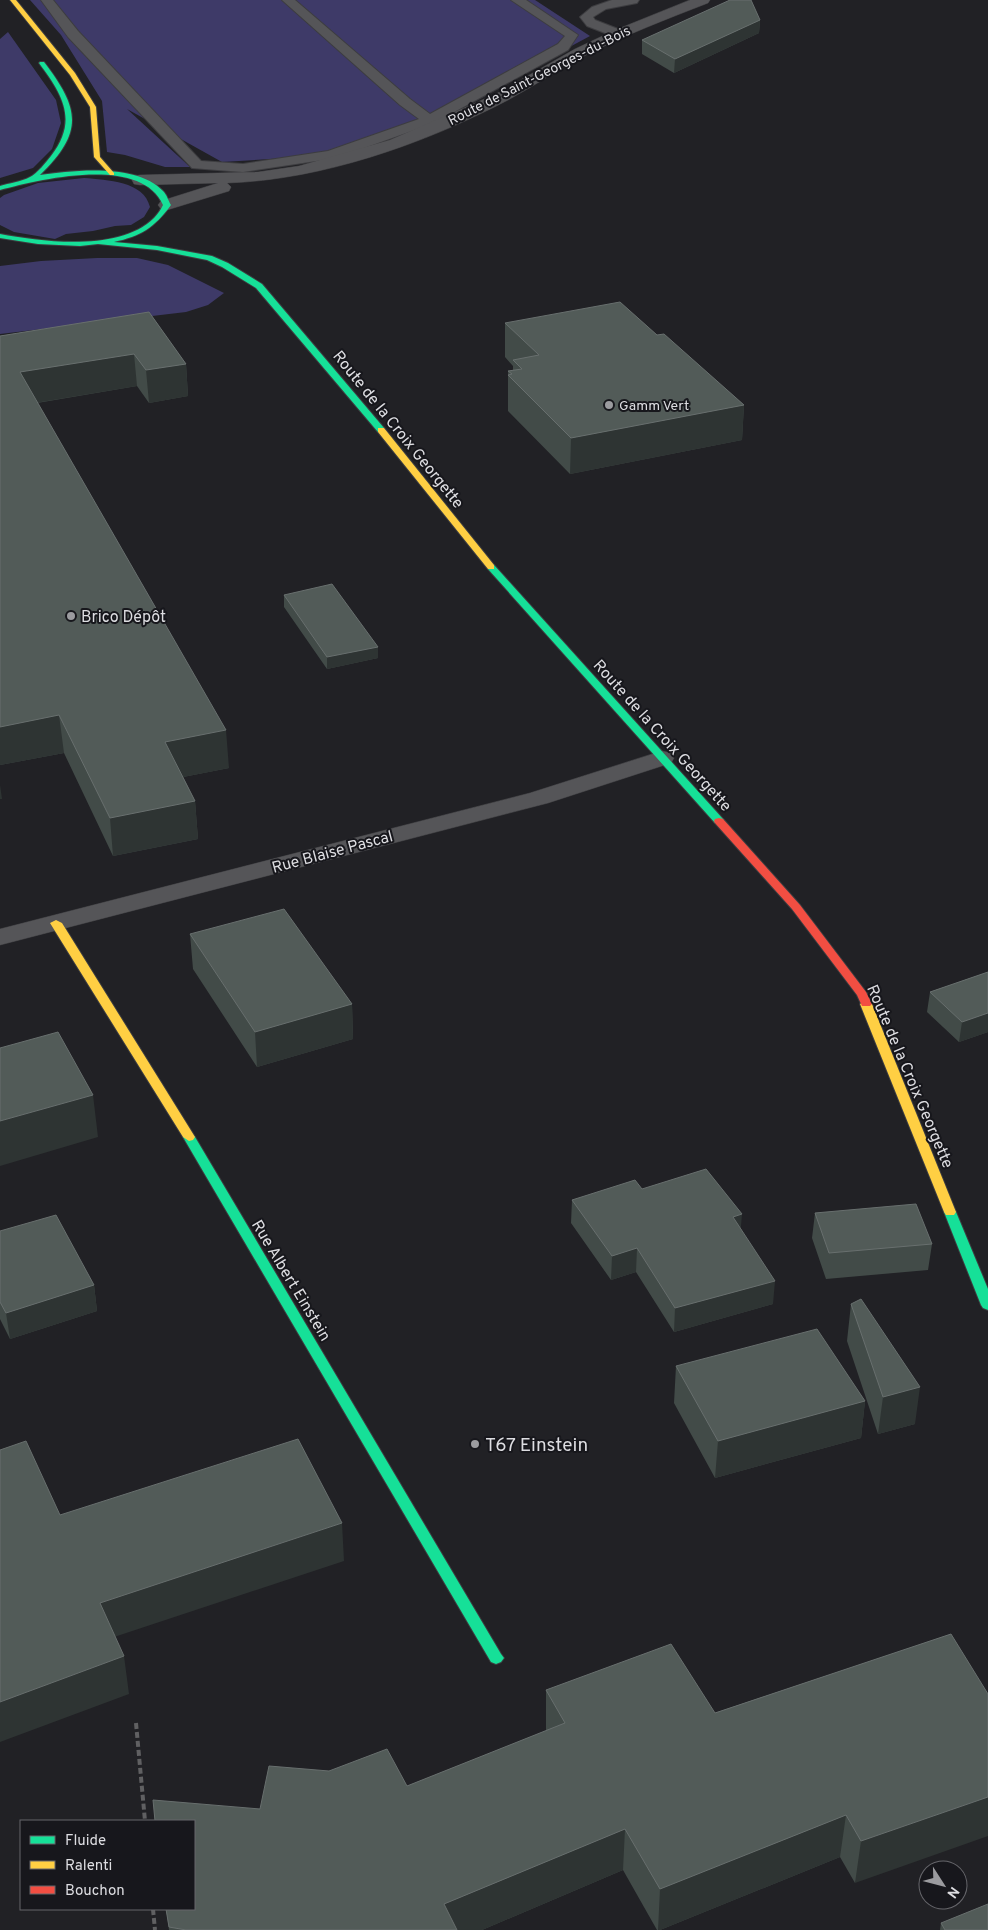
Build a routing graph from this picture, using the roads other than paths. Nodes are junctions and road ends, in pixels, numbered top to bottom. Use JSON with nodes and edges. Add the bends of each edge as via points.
{"nodes":[{"id":1,"x":13,"y":0,"type":"edge"},
{"id":2,"x":47,"y":0,"type":"edge"},
{"id":3,"x":288,"y":0,"type":"edge"},
{"id":4,"x":517,"y":0,"type":"edge"},
{"id":5,"x":633,"y":0,"type":"edge"},
{"id":6,"x":703,"y":0,"type":"edge"},
{"id":7,"x":618,"y":34,"type":"junction"},
{"id":8,"x":35,"y":54,"type":"dead end"},
{"id":9,"x":429,"y":120,"type":"junction"},
{"id":10,"x":112,"y":174,"type":"junction"},
{"id":11,"x":34,"y":177,"type":"junction"},
{"id":12,"x":258,"y":177,"type":"junction"},
{"id":13,"x":140,"y":180,"type":"junction"},
{"id":14,"x":0,"y":188,"type":"edge"},
{"id":15,"x":167,"y":205,"type":"junction"},
{"id":16,"x":156,"y":220,"type":"junction"},
{"id":17,"x":168,"y":228,"type":"dead end"},
{"id":18,"x":0,"y":236,"type":"edge"},
{"id":19,"x":95,"y":242,"type":"junction"},
{"id":20,"x":42,"y":244,"type":"junction"},
{"id":21,"x":189,"y":244,"type":"dead end"},
{"id":22,"x":8,"y":251,"type":"dead end"},
{"id":23,"x":209,"y":258,"type":"junction"},
{"id":24,"x":662,"y":758,"type":"junction"},
{"id":25,"x":56,"y":923,"type":"junction"},
{"id":26,"x":0,"y":937,"type":"edge"},
{"id":27,"x":988,"y":1305,"type":"edge"},
{"id":28,"x":496,"y":1658,"type":"dead end"}],
"edges":[{"from":1,"to":10,"type":"street","via":[[74,74],[93,107],[97,157]]},
{"from":2,"to":9,"type":"lane","via":[[73,34],[197,165],[243,168],[331,155]]},
{"from":3,"to":9,"type":"lane"},
{"from":4,"to":9,"type":"lane","via":[[572,35],[563,47]]},
{"from":5,"to":7,"type":"lane","via":[[592,10],[586,17],[591,23]]},
{"from":6,"to":7,"type":"street","name":"Route de Saint-Georges-du-Bois"},
{"from":7,"to":12,"type":"street","name":"Route de Saint-Georges-du-Bois","via":[[502,97],[396,143],[302,171]]},
{"from":8,"to":11,"type":"street","via":[[62,91],[70,117],[65,138],[55,157]]},
{"from":10,"to":11,"type":"street","via":[[74,172]]},
{"from":10,"to":13,"type":"street"},
{"from":11,"to":14,"type":"street"},
{"from":12,"to":13,"type":"street","name":"Route de Saint-Georges-du-Bois"},
{"from":12,"to":15,"type":"street","name":"Route de Saint-Georges-du-Bois"},
{"from":13,"to":15,"type":"street","via":[[162,193]]},
{"from":15,"to":16,"type":"street"},
{"from":16,"to":17,"type":"street"},
{"from":16,"to":19,"type":"street","via":[[133,233]]},
{"from":18,"to":20,"type":"street"},
{"from":19,"to":20,"type":"street"},
{"from":19,"to":23,"type":"street","name":"Route de la Croix Georgette","via":[[157,248]]},
{"from":20,"to":22,"type":"street"},
{"from":21,"to":23,"type":"street","name":"Route de la Croix Georgette"},
{"from":23,"to":24,"type":"street","name":"Route de la Croix Georgette","via":[[259,286],[280,309],[480,555]]},
{"from":24,"to":25,"type":"street","name":"Rue Blaise Pascal","via":[[539,798]]},
{"from":24,"to":27,"type":"street","name":"Route de la Croix Georgette","via":[[796,908],[862,994]]},
{"from":25,"to":26,"type":"street","name":"Rue Blaise Pascal"},
{"from":25,"to":28,"type":"street","name":"Rue Albert Einstein","via":[[206,1167]]}]}
